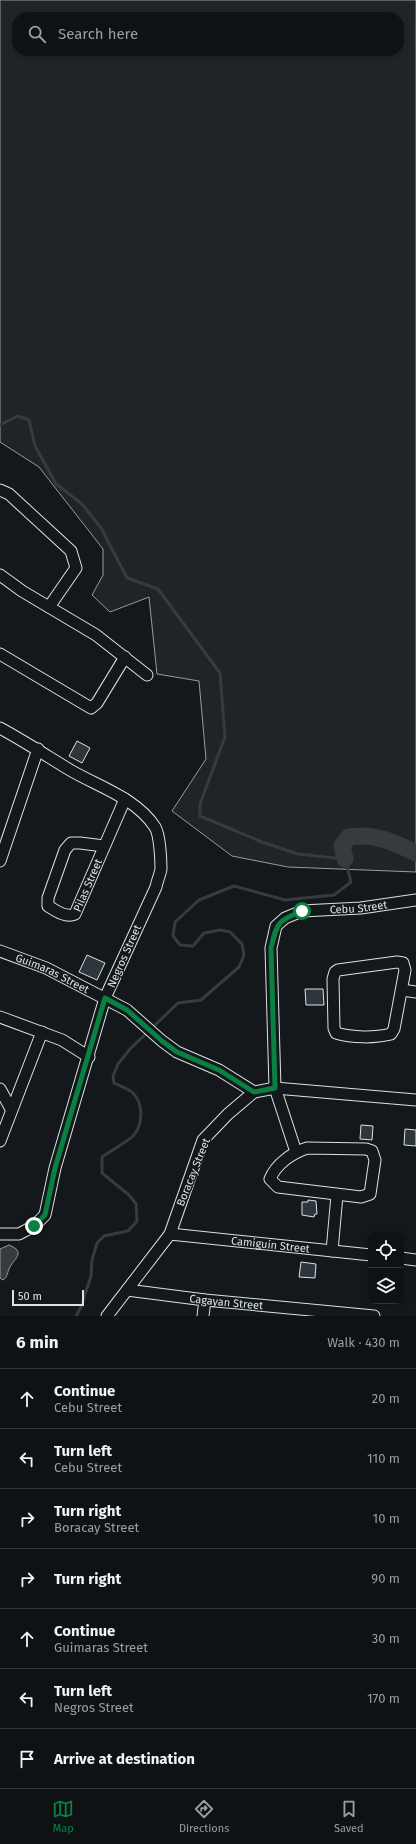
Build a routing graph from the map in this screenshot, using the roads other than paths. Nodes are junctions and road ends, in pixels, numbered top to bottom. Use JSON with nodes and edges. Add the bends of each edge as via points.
{"nodes":[{"id":1,"x":0,"y":490,"type":"edge"},
{"id":2,"x":0,"y":576,"type":"edge"},
{"id":3,"x":49,"y":607,"type":"junction"},
{"id":4,"x":0,"y":654,"type":"edge"},
{"id":5,"x":125,"y":657,"type":"junction"},
{"id":6,"x":147,"y":675,"type":"dead end"},
{"id":7,"x":0,"y":728,"type":"edge"},
{"id":8,"x":38,"y":749,"type":"junction"},
{"id":9,"x":125,"y":799,"type":"junction"},
{"id":10,"x":104,"y":846,"type":"junction"},
{"id":11,"x":0,"y":862,"type":"edge"},
{"id":12,"x":416,"y":900,"type":"edge"},
{"id":13,"x":0,"y":951,"type":"edge"},
{"id":14,"x":402,"y":990,"type":"junction"},
{"id":15,"x":416,"y":992,"type":"edge"},
{"id":16,"x":105,"y":998,"type":"junction"},
{"id":17,"x":0,"y":1016,"type":"edge"},
{"id":18,"x":42,"y":1032,"type":"junction"},
{"id":19,"x":89,"y":1057,"type":"junction"},
{"id":20,"x":275,"y":1088,"type":"junction"},
{"id":21,"x":0,"y":1089,"type":"edge"},
{"id":22,"x":254,"y":1092,"type":"junction"},
{"id":23,"x":416,"y":1100,"type":"edge"},
{"id":24,"x":11,"y":1109,"type":"junction"},
{"id":25,"x":0,"y":1141,"type":"edge"},
{"id":26,"x":296,"y":1152,"type":"junction"},
{"id":27,"x":337,"y":1195,"type":"junction"},
{"id":28,"x":0,"y":1234,"type":"edge"},
{"id":29,"x":170,"y":1234,"type":"junction"},
{"id":30,"x":332,"y":1251,"type":"junction"},
{"id":31,"x":368,"y":1255,"type":"edge"},
{"id":32,"x":404,"y":1258,"type":"edge"},
{"id":33,"x":416,"y":1260,"type":"edge"},
{"id":34,"x":127,"y":1290,"type":"junction"},
{"id":35,"x":205,"y":1300,"type":"junction"},
{"id":36,"x":268,"y":1311,"type":"edge"},
{"id":37,"x":107,"y":1316,"type":"edge"},
{"id":38,"x":203,"y":1316,"type":"edge"},
{"id":39,"x":374,"y":1316,"type":"edge"}],
"edges":[{"from":1,"to":3,"type":"street","via":[[9,494],[71,551],[76,568]]},
{"from":2,"to":3,"type":"street"},
{"from":3,"to":5,"type":"street","via":[[96,635]]},
{"from":4,"to":5,"type":"street","via":[[91,708],[97,703]]},
{"from":5,"to":6,"type":"street"},
{"from":7,"to":8,"type":"street","name":"Negros Street"},
{"from":8,"to":9,"type":"street","name":"Negros Street"},
{"from":8,"to":11,"type":"street"},
{"from":9,"to":10,"type":"street","name":"Pilas Street"},
{"from":9,"to":16,"type":"street","name":"Negros Street","via":[[141,811],[156,828],[160,848],[160,870],[156,887]]},
{"from":10,"to":10,"type":"street","name":"Pilas Street","via":[[76,914],[71,916],[48,906],[48,898],[65,850],[71,843]]},
{"from":12,"to":20,"type":"street","name":"Cebu Street","via":[[361,908],[302,911],[285,918],[276,926],[271,948]]},
{"from":13,"to":16,"type":"street","name":"Guimaras Street","via":[[46,968]]},
{"from":14,"to":14,"type":"street","via":[[391,1034],[383,1036],[336,1033],[333,979],[338,970],[403,963],[405,970]]},
{"from":14,"to":15,"type":"street"},
{"from":16,"to":19,"type":"street","name":"Negros Street"},
{"from":16,"to":22,"type":"street","name":"Guimaras Street","via":[[127,1010],[177,1052],[219,1070]]},
{"from":17,"to":18,"type":"street"},
{"from":18,"to":19,"type":"street","via":[[62,1040]]},
{"from":18,"to":24,"type":"street"},
{"from":19,"to":28,"type":"street","name":"Negros Street","via":[[55,1168],[45,1215],[34,1226],[19,1234]]},
{"from":20,"to":22,"type":"street","name":"Boracay Street"},
{"from":20,"to":23,"type":"street","name":"Boracay Street"},
{"from":20,"to":26,"type":"street","name":"Cebu Street"},
{"from":21,"to":24,"type":"street"},
{"from":22,"to":29,"type":"street","name":"Boracay Street","via":[[228,1114],[204,1140]]},
{"from":24,"to":25,"type":"street"},
{"from":26,"to":27,"type":"street","via":[[273,1171],[270,1179],[278,1187]]},
{"from":26,"to":27,"type":"street","via":[[306,1148],[366,1148],[372,1151],[374,1160],[370,1194],[361,1197]]},
{"from":27,"to":30,"type":"street"},
{"from":29,"to":30,"type":"street","name":"Camiguin Street"},
{"from":29,"to":34,"type":"street","name":"Boracay Street"},
{"from":30,"to":31,"type":"street","name":"Camiguin Street"},
{"from":32,"to":33,"type":"street"},
{"from":34,"to":35,"type":"street","name":"Cagayan Street"},
{"from":34,"to":37,"type":"street","name":"Boracay Street"},
{"from":35,"to":36,"type":"street","name":"Cagayan Street"},
{"from":35,"to":38,"type":"street"},
{"from":36,"to":39,"type":"street","name":"Cagayan Street"}]}
